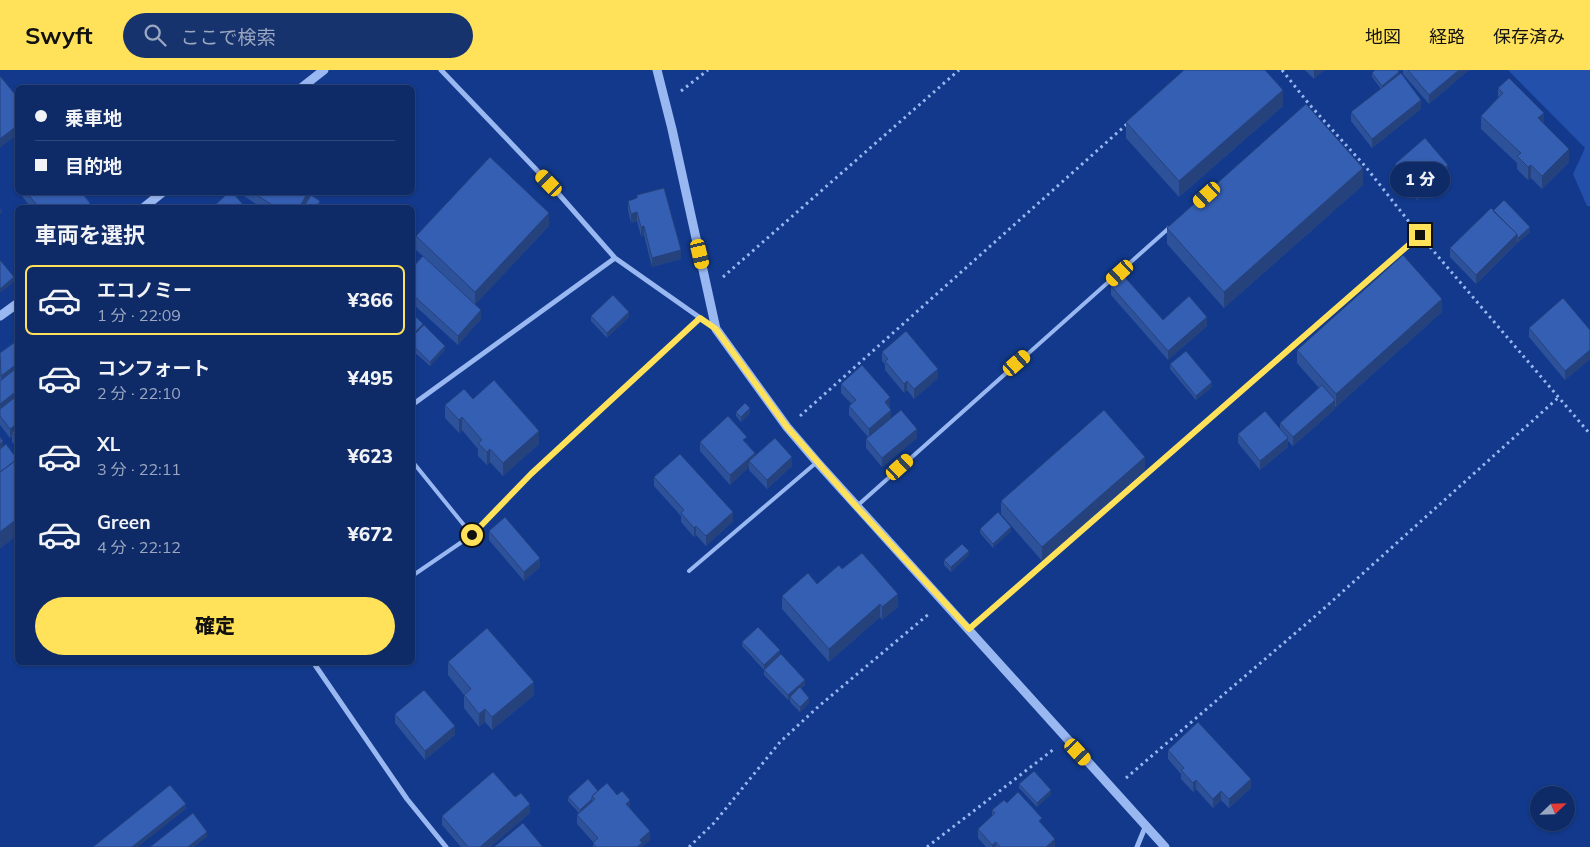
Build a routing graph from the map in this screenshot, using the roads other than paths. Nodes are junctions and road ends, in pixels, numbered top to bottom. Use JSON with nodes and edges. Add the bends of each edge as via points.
{"nodes":[{"id":1,"x":324,"y":70,"type":"edge"},
{"id":2,"x":442,"y":70,"type":"edge"},
{"id":3,"x":657,"y":70,"type":"edge"},
{"id":4,"x":305,"y":85,"type":"edge"},
{"id":5,"x":158,"y":195,"type":"edge"},
{"id":6,"x":147,"y":205,"type":"edge"},
{"id":7,"x":1176,"y":223,"type":"edge"},
{"id":8,"x":1420,"y":235,"type":"road end"},
{"id":9,"x":615,"y":258,"type":"junction"},
{"id":10,"x":15,"y":305,"type":"edge"},
{"id":11,"x":0,"y":316,"type":"edge"},
{"id":12,"x":700,"y":318,"type":"junction"},
{"id":13,"x":716,"y":329,"type":"junction"},
{"id":14,"x":415,"y":403,"type":"edge"},
{"id":15,"x":817,"y":462,"type":"junction"},
{"id":16,"x":415,"y":465,"type":"edge"},
{"id":17,"x":856,"y":506,"type":"junction"},
{"id":18,"x":472,"y":535,"type":"junction"},
{"id":19,"x":689,"y":571,"type":"dead end"},
{"id":20,"x":415,"y":574,"type":"edge"},
{"id":21,"x":969,"y":629,"type":"junction"},
{"id":22,"x":315,"y":665,"type":"edge"},
{"id":23,"x":1146,"y":825,"type":"junction"},
{"id":24,"x":446,"y":847,"type":"edge"},
{"id":25,"x":1137,"y":847,"type":"edge"},
{"id":26,"x":1165,"y":847,"type":"edge"}],
"edges":[{"from":1,"to":4,"type":"street"},
{"from":2,"to":9,"type":"street"},
{"from":3,"to":13,"type":"street"},
{"from":5,"to":6,"type":"street"},
{"from":7,"to":17,"type":"lane"},
{"from":8,"to":21,"type":"lane"},
{"from":9,"to":12,"type":"street"},
{"from":9,"to":14,"type":"street"},
{"from":10,"to":11,"type":"street"},
{"from":12,"to":13,"type":"street"},
{"from":12,"to":18,"type":"lane","via":[[531,474]]},
{"from":13,"to":15,"type":"street","via":[[787,427]]},
{"from":15,"to":17,"type":"street"},
{"from":15,"to":19,"type":"lane"},
{"from":16,"to":18,"type":"lane"},
{"from":17,"to":21,"type":"street"},
{"from":18,"to":20,"type":"lane"},
{"from":21,"to":23,"type":"street"},
{"from":22,"to":24,"type":"street","via":[[407,799]]},
{"from":23,"to":25,"type":"street"},
{"from":23,"to":26,"type":"street"}]}
